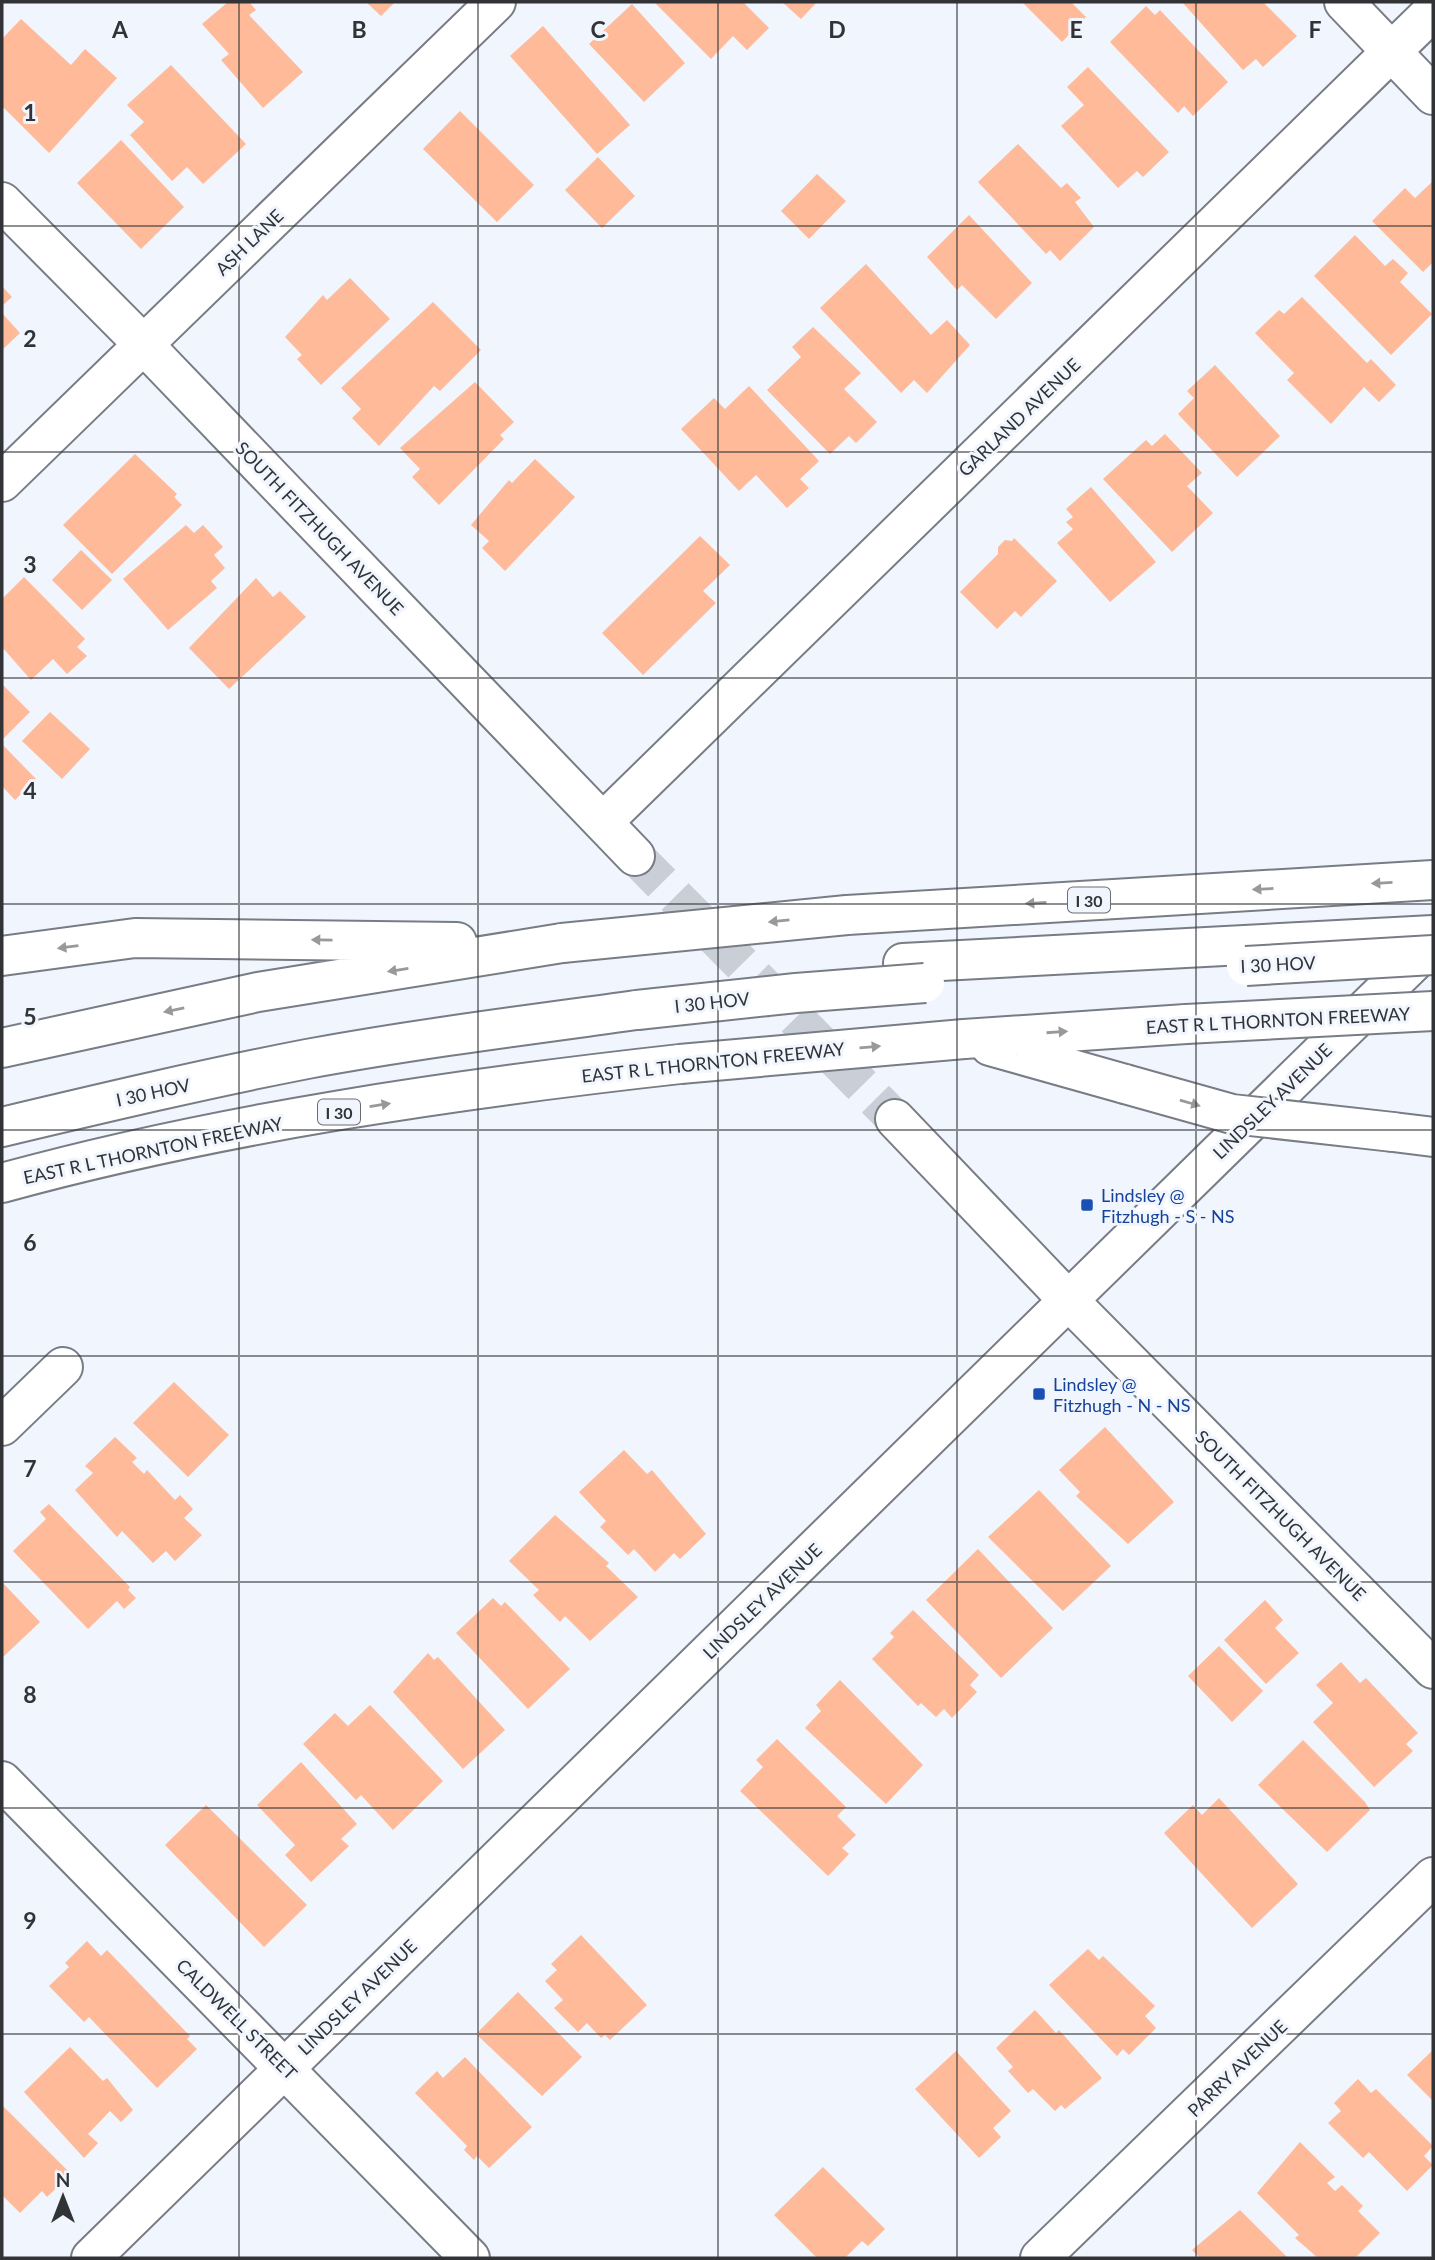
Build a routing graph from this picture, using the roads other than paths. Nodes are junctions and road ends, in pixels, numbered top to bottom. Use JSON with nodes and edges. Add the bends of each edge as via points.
{"nodes":[{"id":1,"x":496,"y":2,"type":"edge"},
{"id":2,"x":1344,"y":2,"type":"edge"},
{"id":3,"x":1433,"y":11,"type":"edge"},
{"id":4,"x":1392,"y":52,"type":"junction"},
{"id":5,"x":1433,"y":95,"type":"edge"},
{"id":6,"x":2,"y":202,"type":"edge"},
{"id":7,"x":143,"y":344,"type":"junction"},
{"id":8,"x":2,"y":482,"type":"edge"},
{"id":9,"x":604,"y":822,"type":"junction"},
{"id":10,"x":635,"y":856,"type":"tunnel mouth"},
{"id":11,"x":1433,"y":880,"type":"edge"},
{"id":12,"x":1433,"y":935,"type":"edge"},
{"id":13,"x":562,"y":943,"type":"junction"},
{"id":14,"x":1433,"y":943,"type":"edge"},
{"id":15,"x":1259,"y":954,"type":"junction"},
{"id":16,"x":1433,"y":955,"type":"edge"},
{"id":17,"x":2,"y":956,"type":"edge"},
{"id":18,"x":627,"y":1000,"type":"junction"},
{"id":19,"x":1433,"y":1011,"type":"edge"},
{"id":20,"x":964,"y":1039,"type":"junction"},
{"id":21,"x":2,"y":1048,"type":"edge"},
{"id":22,"x":2,"y":1104,"type":"edge"},
{"id":23,"x":895,"y":1119,"type":"tunnel mouth"},
{"id":24,"x":2,"y":1127,"type":"edge"},
{"id":25,"x":1433,"y":1137,"type":"edge"},
{"id":26,"x":2,"y":1183,"type":"edge"},
{"id":27,"x":1069,"y":1301,"type":"junction"},
{"id":28,"x":63,"y":1367,"type":"dead end"},
{"id":29,"x":2,"y":1426,"type":"edge"},
{"id":30,"x":1433,"y":1669,"type":"edge"},
{"id":31,"x":2,"y":1781,"type":"edge"},
{"id":32,"x":1433,"y":1877,"type":"edge"},
{"id":33,"x":285,"y":2068,"type":"junction"},
{"id":34,"x":91,"y":2258,"type":"edge"},
{"id":35,"x":470,"y":2258,"type":"edge"},
{"id":36,"x":1040,"y":2258,"type":"edge"}],
"edges":[{"from":1,"to":7,"type":"main road","name":"ASH LANE"},
{"from":2,"to":4,"type":"main road"},
{"from":3,"to":4,"type":"main road","name":"GARLAND AVENUE"},
{"from":4,"to":5,"type":"main road"},
{"from":4,"to":9,"type":"main road","name":"GARLAND AVENUE"},
{"from":6,"to":7,"type":"main road","name":"SOUTH FITZHUGH AVENUE"},
{"from":7,"to":8,"type":"main road","name":"ASH LANE"},
{"from":7,"to":9,"type":"main road","name":"SOUTH FITZHUGH AVENUE"},
{"from":9,"to":10,"type":"main road","name":"SOUTH FITZHUGH AVENUE"},
{"from":11,"to":13,"type":"main road","number":"I 30","one_way":true,"bridge":true,"via":[[847,915]]},
{"from":12,"to":15,"type":"main road","name":"I 30 HOV"},
{"from":13,"to":17,"type":"main road","one_way":true,"via":[[135,938]]},
{"from":13,"to":21,"type":"main road","number":"I 30","one_way":true,"via":[[258,992]]},
{"from":14,"to":27,"type":"main road","name":"LINDSLEY AVENUE"},
{"from":15,"to":16,"type":"main road","name":"I 30 HOV","bridge":true},
{"from":15,"to":18,"type":"main road","name":"I 30 HOV","via":[[914,973]]},
{"from":18,"to":22,"type":"main road","name":"I 30 HOV","via":[[369,1027],[193,1060]]},
{"from":18,"to":24,"type":"main road","name":"I 30 HOV","via":[[307,1059]]},
{"from":20,"to":19,"type":"main road","name":"EAST R L THORNTON FREEWAY","number":"I 30","one_way":true,"bridge":true},
{"from":20,"to":25,"type":"main road","one_way":true,"bridge":true,"via":[[1231,1114]]},
{"from":26,"to":20,"type":"main road","name":"EAST R L THORNTON FREEWAY","number":"I 30","one_way":true,"bridge":true,"via":[[260,1125],[544,1079]]},
{"from":23,"to":27,"type":"main road","name":"SOUTH FITZHUGH AVENUE"},
{"from":27,"to":30,"type":"main road","name":"SOUTH FITZHUGH AVENUE"},
{"from":27,"to":33,"type":"main road","name":"LINDSLEY AVENUE"},
{"from":28,"to":29,"type":"main road"},
{"from":31,"to":33,"type":"main road","name":"CALDWELL STREET"},
{"from":32,"to":36,"type":"main road","name":"PARRY AVENUE"},
{"from":33,"to":34,"type":"main road","name":"LINDSLEY AVENUE"},
{"from":33,"to":35,"type":"main road","name":"CALDWELL STREET"}]}
